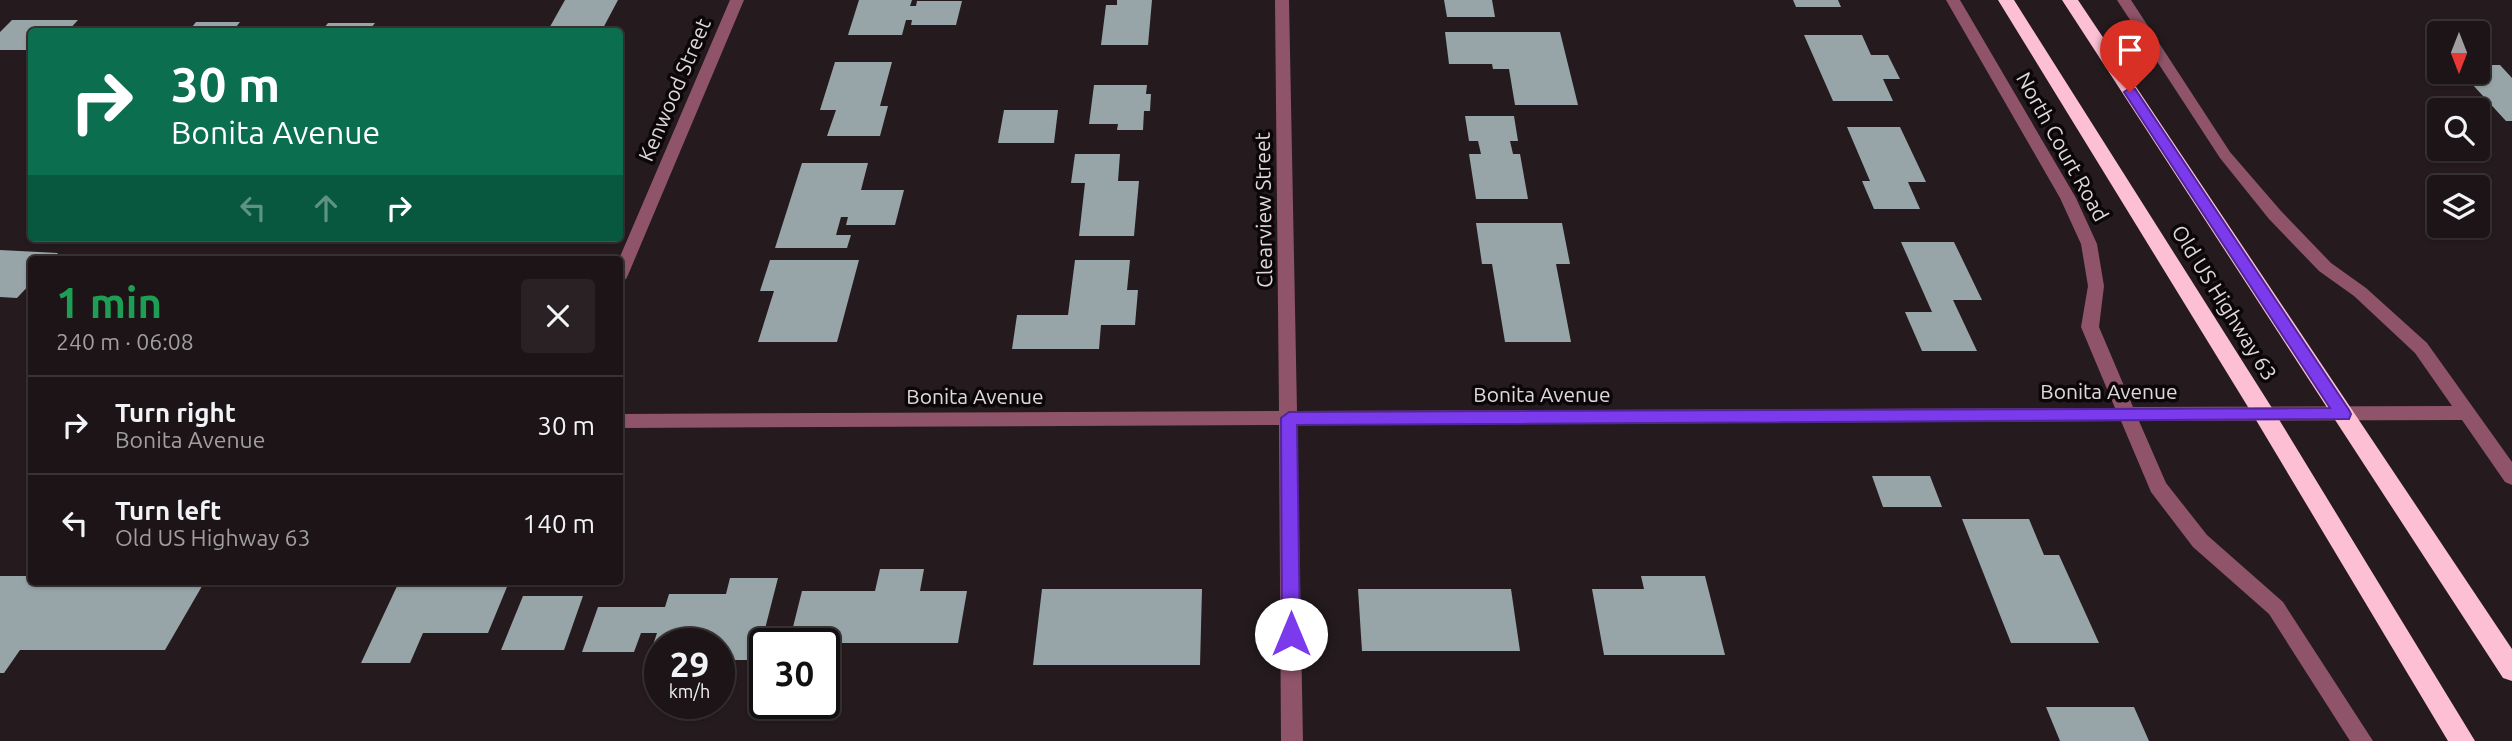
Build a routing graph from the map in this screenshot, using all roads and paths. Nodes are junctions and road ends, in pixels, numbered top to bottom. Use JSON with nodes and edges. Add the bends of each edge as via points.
{"nodes":[{"id":1,"x":737,"y":0,"type":"edge"},
{"id":2,"x":1282,"y":0,"type":"edge"},
{"id":3,"x":1954,"y":0,"type":"edge"},
{"id":4,"x":2006,"y":0,"type":"edge"},
{"id":5,"x":2070,"y":0,"type":"edge"},
{"id":6,"x":2124,"y":0,"type":"edge"},
{"id":7,"x":623,"y":268,"type":"edge"},
{"id":8,"x":2465,"y":413,"type":"junction"},
{"id":9,"x":2264,"y":414,"type":"junction"},
{"id":10,"x":2343,"y":414,"type":"junction"},
{"id":11,"x":2130,"y":415,"type":"junction"},
{"id":12,"x":1289,"y":418,"type":"junction"},
{"id":13,"x":623,"y":421,"type":"edge"},
{"id":14,"x":2512,"y":477,"type":"edge"},
{"id":15,"x":2512,"y":670,"type":"edge"},
{"id":16,"x":1292,"y":741,"type":"edge"},
{"id":17,"x":2362,"y":741,"type":"edge"},
{"id":18,"x":2462,"y":741,"type":"edge"}],
"edges":[{"from":1,"to":7,"type":"street","name":"Kenwood Street"},
{"from":2,"to":12,"type":"street","name":"Clearview Street"},
{"from":3,"to":11,"type":"street","name":"North Court Road","via":[[2068,198],[2089,244],[2096,286],[2090,327],[2110,380]]},
{"from":4,"to":9,"type":"highway","name":"Old US Highway 63"},
{"from":5,"to":10,"type":"highway","name":"Old US Highway 63"},
{"from":6,"to":8,"type":"street","via":[[2225,155],[2325,267],[2421,348]]},
{"from":8,"to":10,"type":"street","name":"Bonita Avenue"},
{"from":8,"to":14,"type":"street"},
{"from":9,"to":10,"type":"street","name":"Bonita Avenue"},
{"from":9,"to":11,"type":"street","name":"Bonita Avenue"},
{"from":9,"to":18,"type":"highway","name":"Old US Highway 63"},
{"from":10,"to":15,"type":"highway","name":"Old US Highway 63"},
{"from":11,"to":12,"type":"street","name":"Bonita Avenue"},
{"from":11,"to":17,"type":"street","name":"North Court Road","via":[[2158,487],[2200,541],[2276,608]]},
{"from":12,"to":13,"type":"street","name":"Bonita Avenue"},
{"from":12,"to":16,"type":"street","name":"Clearview Street"}]}
